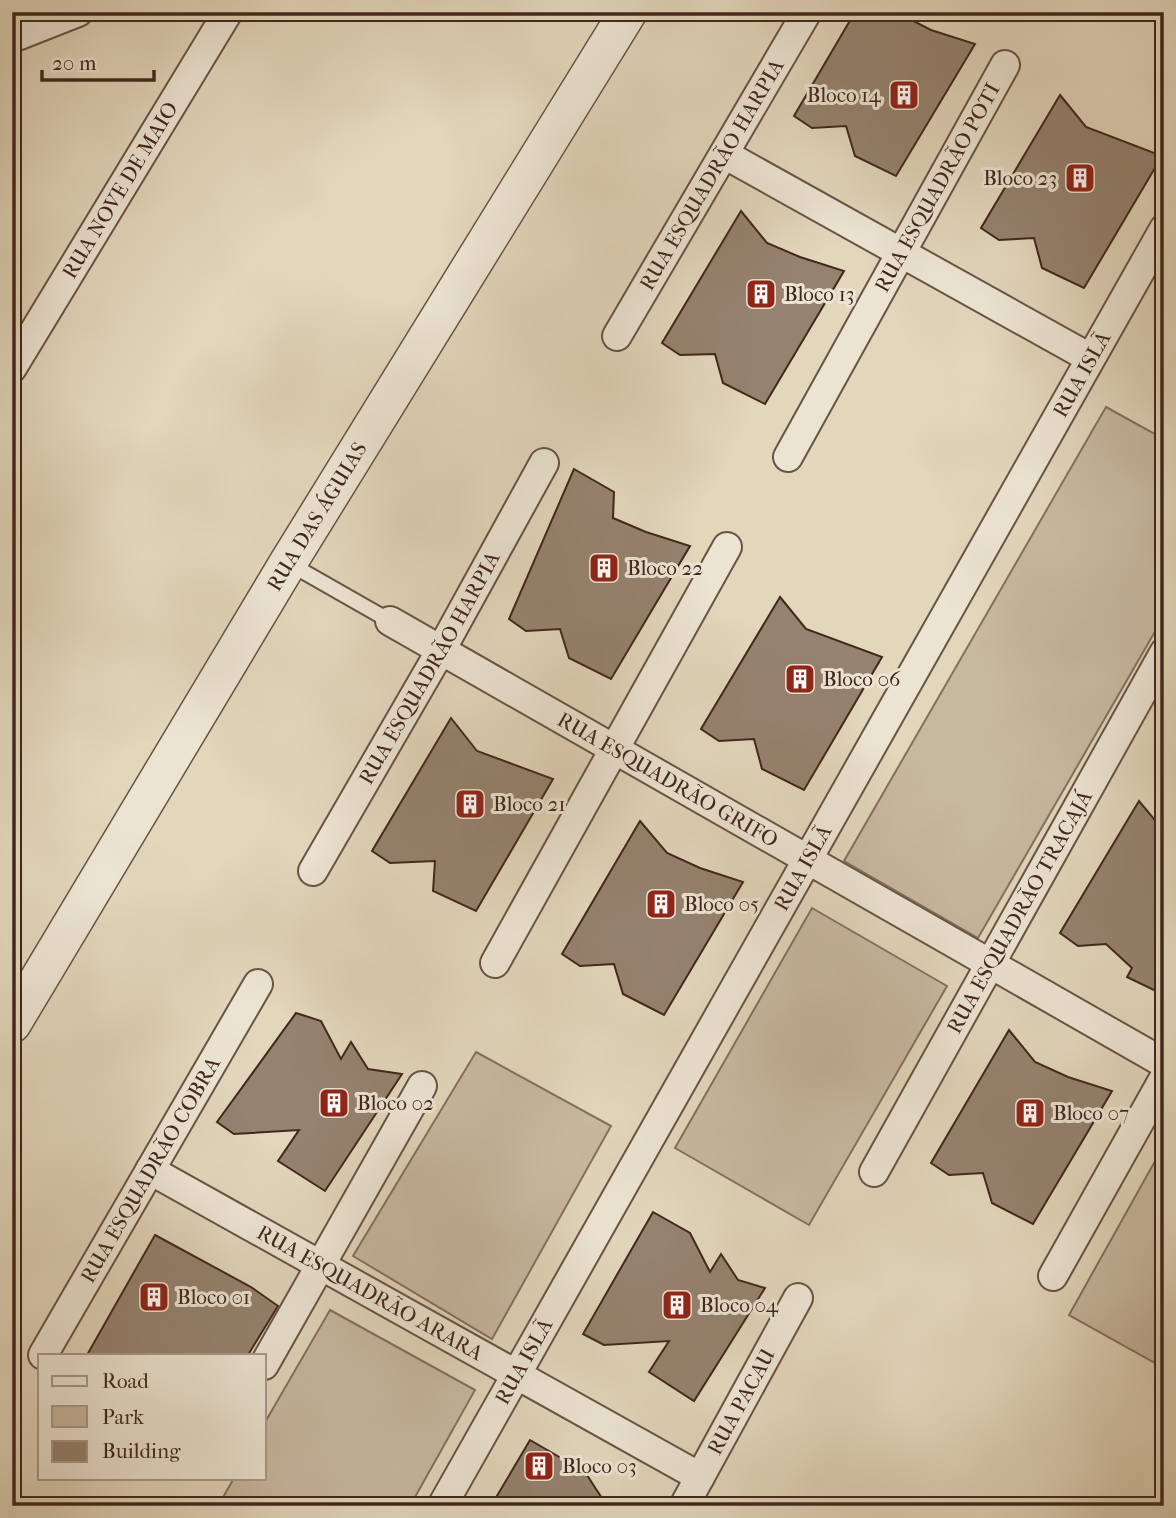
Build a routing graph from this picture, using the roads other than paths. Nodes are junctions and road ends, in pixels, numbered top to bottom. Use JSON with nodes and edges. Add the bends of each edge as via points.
{"nodes":[{"id":1,"x":78,"y":12,"type":"edge"},
{"id":2,"x":228,"y":12,"type":"edge"},
{"id":3,"x":628,"y":12,"type":"edge"},
{"id":4,"x":807,"y":12,"type":"edge"},
{"id":5,"x":12,"y":38,"type":"edge"},
{"id":6,"x":1005,"y":65,"type":"dead end"},
{"id":7,"x":724,"y":154,"type":"junction"},
{"id":8,"x":1164,"y":229,"type":"edge"},
{"id":9,"x":901,"y":253,"type":"junction"},
{"id":10,"x":617,"y":335,"type":"dead end"},
{"id":11,"x":1090,"y":358,"type":"junction"},
{"id":12,"x":12,"y":368,"type":"edge"},
{"id":13,"x":788,"y":457,"type":"dead end"},
{"id":14,"x":544,"y":463,"type":"dead end"},
{"id":15,"x":727,"y":547,"type":"dead end"},
{"id":16,"x":288,"y":563,"type":"junction"},
{"id":17,"x":390,"y":621,"type":"joint"},
{"id":18,"x":441,"y":650,"type":"junction"},
{"id":19,"x":1164,"y":653,"type":"edge"},
{"id":20,"x":614,"y":749,"type":"junction"},
{"id":21,"x":807,"y":860,"type":"junction"},
{"id":22,"x":313,"y":871,"type":"dead end"},
{"id":23,"x":495,"y":963,"type":"dead end"},
{"id":24,"x":991,"y":965,"type":"junction"},
{"id":25,"x":258,"y":984,"type":"dead end"},
{"id":26,"x":12,"y":1024,"type":"edge"},
{"id":27,"x":1164,"y":1063,"type":"edge"},
{"id":28,"x":1164,"y":1078,"type":"edge"},
{"id":29,"x":422,"y":1086,"type":"dead end"},
{"id":30,"x":150,"y":1170,"type":"junction"},
{"id":31,"x":874,"y":1172,"type":"dead end"},
{"id":32,"x":321,"y":1265,"type":"junction"},
{"id":33,"x":1053,"y":1276,"type":"dead end"},
{"id":34,"x":798,"y":1298,"type":"dead end"},
{"id":35,"x":44,"y":1354,"type":"edge"},
{"id":36,"x":266,"y":1361,"type":"edge"},
{"id":37,"x":516,"y":1374,"type":"junction"},
{"id":38,"x":700,"y":1477,"type":"junction"},
{"id":39,"x":442,"y":1506,"type":"edge"},
{"id":40,"x":684,"y":1506,"type":"edge"}],
"edges":[{"from":1,"to":5,"type":"street"},
{"from":2,"to":12,"type":"street","name":"RUA NOVE DE MAIO"},
{"from":3,"to":16,"type":"street","name":"RUA DAS ÁGUIAS"},
{"from":4,"to":7,"type":"street","name":"RUA ESQUADRÃO HARPIA"},
{"from":6,"to":9,"type":"street","name":"RUA ESQUADRÃO POTI"},
{"from":7,"to":9,"type":"street"},
{"from":7,"to":10,"type":"street","name":"RUA ESQUADRÃO HARPIA"},
{"from":8,"to":11,"type":"street","name":"RUA ISLÃ"},
{"from":9,"to":11,"type":"street"},
{"from":9,"to":13,"type":"street","name":"RUA ESQUADRÃO POTI"},
{"from":11,"to":21,"type":"street","name":"RUA ISLÃ"},
{"from":14,"to":18,"type":"street","name":"RUA ESQUADRÃO HARPIA"},
{"from":15,"to":20,"type":"street"},
{"from":16,"to":17,"type":"lane"},
{"from":16,"to":26,"type":"street","name":"RUA DAS ÁGUIAS"},
{"from":17,"to":18,"type":"street","name":"RUA ESQUADRÃO GRIFO"},
{"from":18,"to":20,"type":"street","name":"RUA ESQUADRÃO GRIFO"},
{"from":18,"to":22,"type":"street","name":"RUA ESQUADRÃO HARPIA"},
{"from":19,"to":24,"type":"street","name":"RUA ESQUADRÃO TRACAJÁ"},
{"from":20,"to":21,"type":"street","name":"RUA ESQUADRÃO GRIFO"},
{"from":20,"to":23,"type":"street"},
{"from":21,"to":24,"type":"street","name":"RUA ESQUADRÃO GRIFO"},
{"from":21,"to":37,"type":"street","name":"RUA ISLÃ"},
{"from":24,"to":27,"type":"street","name":"RUA ESQUADRÃO GRIFO"},
{"from":24,"to":31,"type":"street","name":"RUA ESQUADRÃO TRACAJÁ"},
{"from":25,"to":30,"type":"street","name":"RUA ESQUADRÃO COBRA"},
{"from":28,"to":33,"type":"street"},
{"from":29,"to":32,"type":"street"},
{"from":30,"to":32,"type":"street","name":"RUA ESQUADRÃO ARARA"},
{"from":30,"to":35,"type":"street","name":"RUA ESQUADRÃO COBRA"},
{"from":32,"to":36,"type":"street"},
{"from":32,"to":37,"type":"street","name":"RUA ESQUADRÃO ARARA"},
{"from":34,"to":38,"type":"street","name":"RUA PACAU"},
{"from":37,"to":38,"type":"street","name":"RUA ESQUADRÃO ARARA"},
{"from":37,"to":39,"type":"street","name":"RUA ISLÃ"},
{"from":38,"to":40,"type":"street","name":"RUA PACAU"}]}
